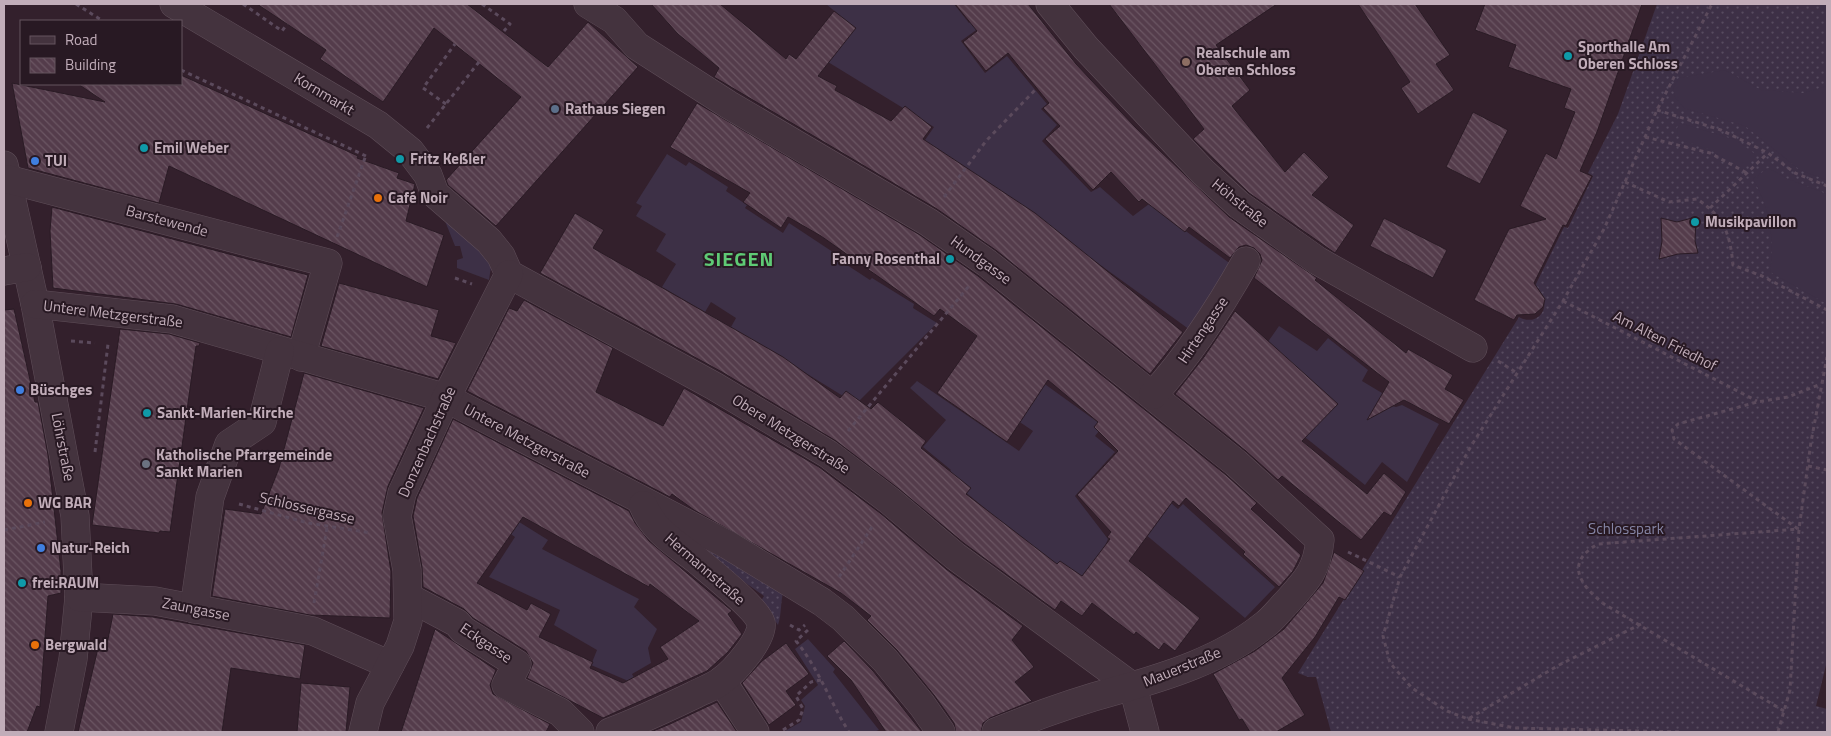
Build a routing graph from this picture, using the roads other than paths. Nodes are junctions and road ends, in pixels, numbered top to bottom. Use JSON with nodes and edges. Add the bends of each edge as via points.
{"nodes":[{"id":1,"x":174,"y":4,"type":"edge"},
{"id":2,"x":588,"y":4,"type":"edge"},
{"id":3,"x":1050,"y":4,"type":"edge"},
{"id":4,"x":616,"y":12,"type":"edge"},
{"id":5,"x":5,"y":172,"type":"edge"},
{"id":6,"x":1246,"y":261,"type":"dead end"},
{"id":7,"x":15,"y":269,"type":"edge"},
{"id":8,"x":509,"y":274,"type":"junction"},
{"id":9,"x":35,"y":304,"type":"junction"},
{"id":10,"x":1474,"y":348,"type":"dead end"},
{"id":11,"x":291,"y":354,"type":"junction"},
{"id":12,"x":1153,"y":395,"type":"junction"},
{"id":13,"x":446,"y":398,"type":"junction"},
{"id":14,"x":642,"y":502,"type":"junction"},
{"id":15,"x":1318,"y":553,"type":"joint"},
{"id":16,"x":79,"y":597,"type":"junction"},
{"id":17,"x":408,"y":597,"type":"junction"},
{"id":18,"x":194,"y":609,"type":"junction"},
{"id":19,"x":390,"y":665,"type":"junction"},
{"id":20,"x":722,"y":681,"type":"junction"},
{"id":21,"x":1133,"y":687,"type":"junction"},
{"id":22,"x":59,"y":732,"type":"edge"},
{"id":23,"x":363,"y":732,"type":"edge"},
{"id":24,"x":580,"y":732,"type":"edge"},
{"id":25,"x":610,"y":732,"type":"edge"},
{"id":26,"x":755,"y":732,"type":"edge"},
{"id":27,"x":941,"y":732,"type":"edge"},
{"id":28,"x":996,"y":732,"type":"edge"},
{"id":29,"x":1145,"y":732,"type":"edge"}],
"edges":[{"from":1,"to":8,"type":"street","name":"Kornmarkt","via":[[378,125],[410,151],[428,175],[436,194],[489,241]]},
{"from":2,"to":4,"type":"street","name":"Hundgasse"},
{"from":3,"to":10,"type":"street","name":"Höhstraße","via":[[1086,48],[1203,172],[1239,205],[1318,261]]},
{"from":4,"to":12,"type":"street","name":"Hundgasse","via":[[637,46],[720,100],[928,222],[988,263]]},
{"from":5,"to":7,"type":"street","name":"Löhrstraße"},
{"from":5,"to":11,"type":"street","name":"Barstewende","via":[[328,263]]},
{"from":6,"to":12,"type":"street","name":"Hirtengasse","via":[[1215,315],[1177,369]]},
{"from":7,"to":9,"type":"street","name":"Löhrstraße"},
{"from":8,"to":13,"type":"street","name":"Donzenbachstraße"},
{"from":8,"to":21,"type":"street","name":"Obere Metzgerstraße","via":[[714,386],[828,454],[955,556]]},
{"from":9,"to":11,"type":"street","name":"Untere Metzgerstraße","via":[[172,319]]},
{"from":9,"to":16,"type":"street","name":"Löhrstraße","via":[[75,516]]},
{"from":11,"to":13,"type":"street","name":"Untere Metzgerstraße"},
{"from":11,"to":18,"type":"street","via":[[262,422],[229,444],[210,497]]},
{"from":12,"to":15,"type":"street","name":"Hundgasse","via":[[1236,463]]},
{"from":13,"to":14,"type":"street","name":"Untere Metzgerstraße"},
{"from":13,"to":17,"type":"street","name":"Donzenbachstraße","via":[[402,493],[397,516],[407,570]]},
{"from":14,"to":20,"type":"street","name":"Hermannstraße","via":[[649,519],[671,542],[725,584],[760,620],[757,642]]},
{"from":14,"to":27,"type":"street","name":"Untere Metzgerstraße","via":[[728,546],[826,605],[885,660]]},
{"from":15,"to":21,"type":"street","name":"Mauerstraße","via":[[1300,587],[1264,626],[1206,661]]},
{"from":16,"to":18,"type":"street","name":"Zaungasse","via":[[155,602]]},
{"from":16,"to":22,"type":"street","name":"Löhrstraße","via":[[73,659]]},
{"from":17,"to":19,"type":"street","name":"Donzenbachstraße","via":[[408,620]]},
{"from":17,"to":24,"type":"street","name":"Eckgasse","via":[[457,623],[517,664],[506,685],[560,712]]},
{"from":18,"to":19,"type":"street","name":"Zaungasse","via":[[312,631]]},
{"from":19,"to":23,"type":"street","name":"Donzenbachstraße","via":[[370,703]]},
{"from":20,"to":25,"type":"street","name":"Hermannstraße"},
{"from":20,"to":26,"type":"street"},
{"from":21,"to":28,"type":"street","name":"Mauerstraße"},
{"from":21,"to":29,"type":"street"}]}
